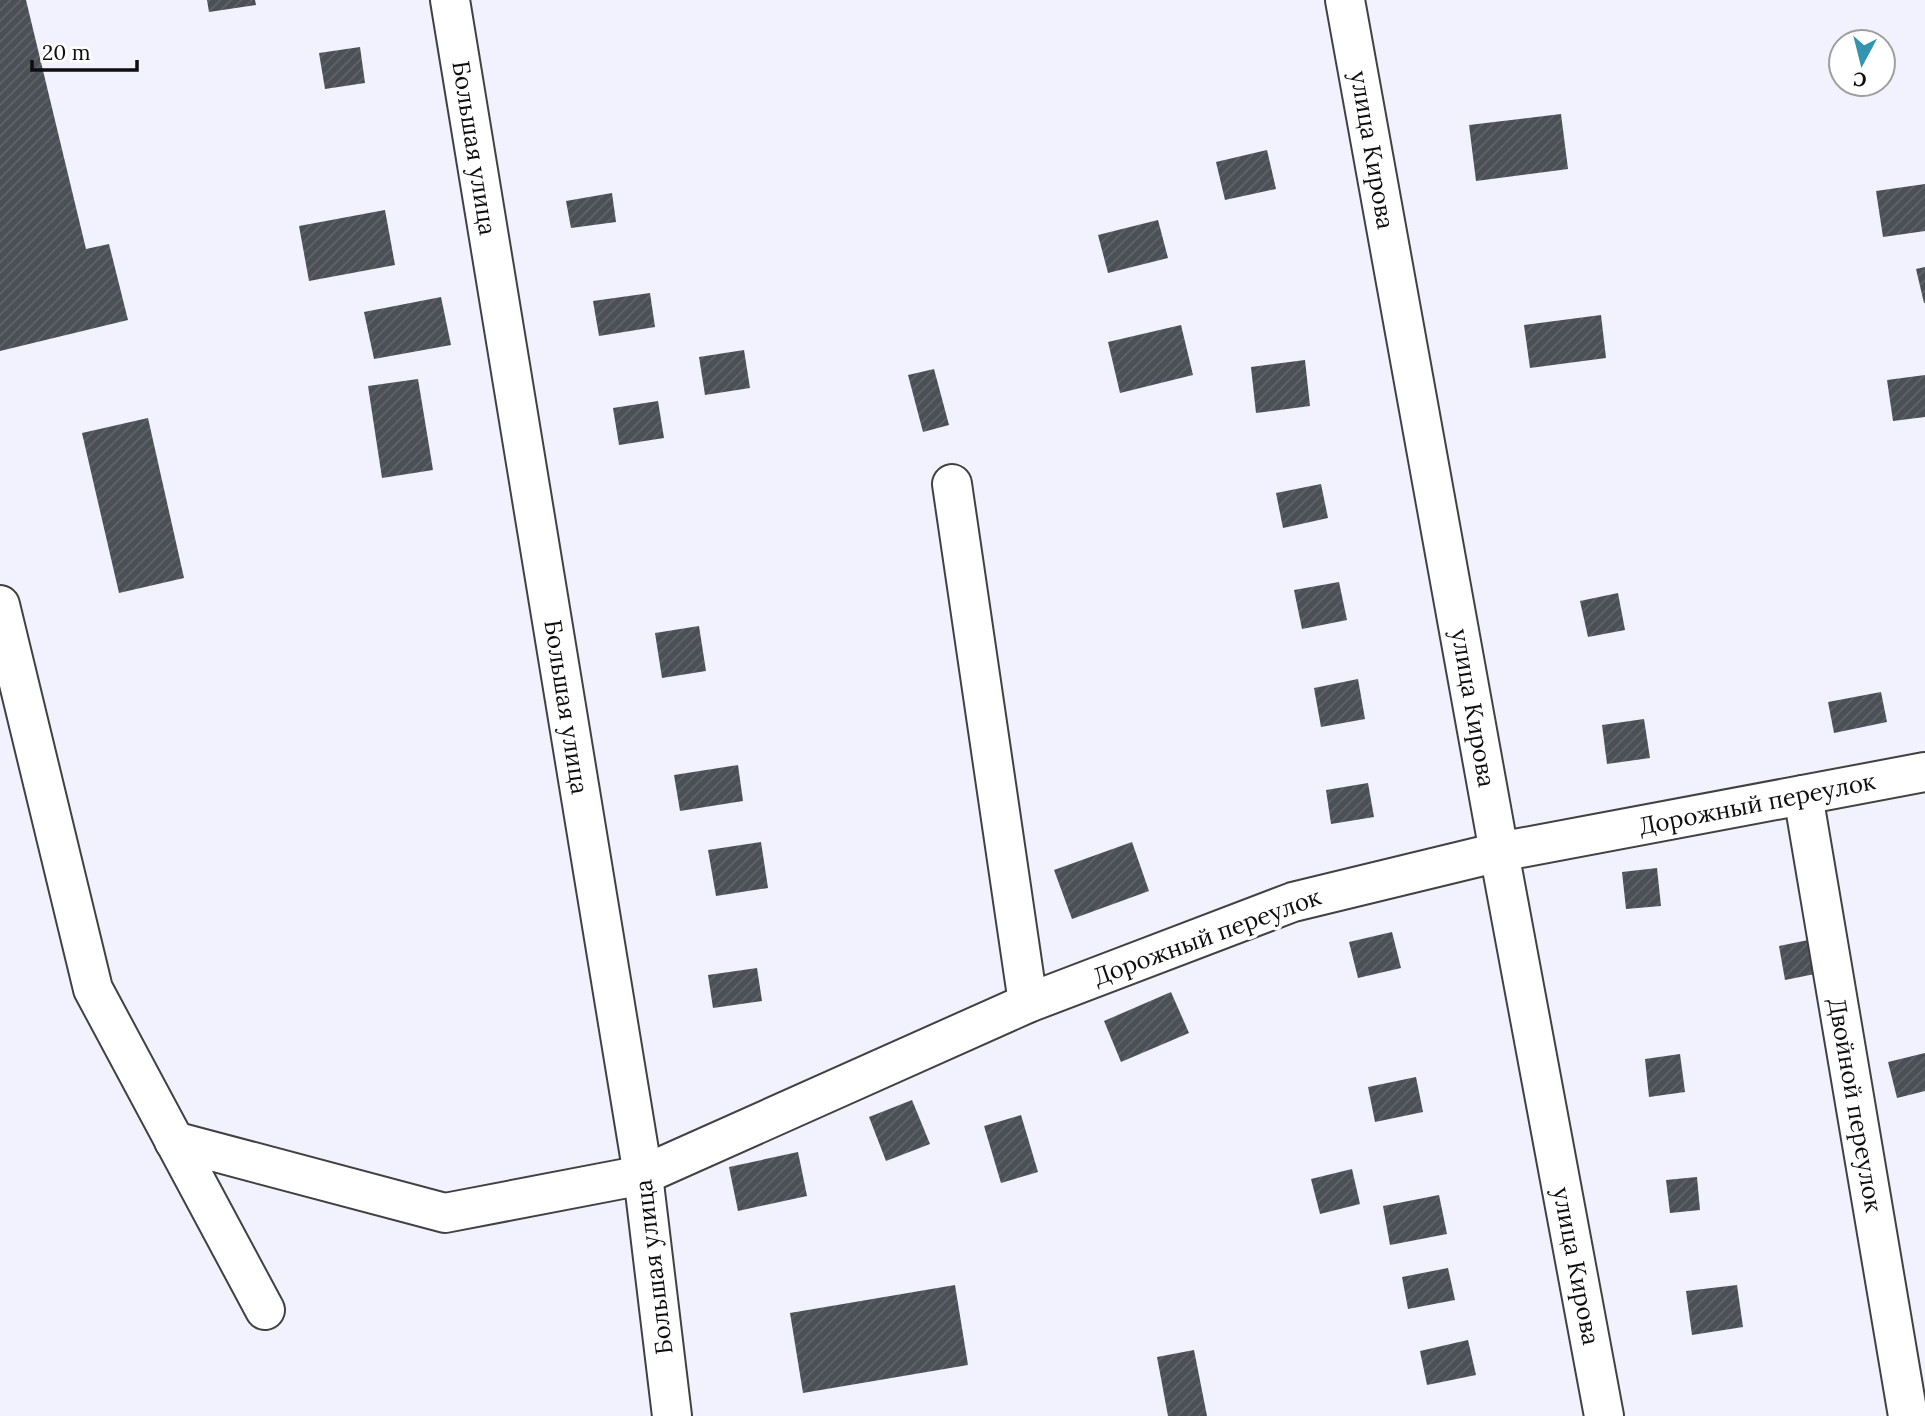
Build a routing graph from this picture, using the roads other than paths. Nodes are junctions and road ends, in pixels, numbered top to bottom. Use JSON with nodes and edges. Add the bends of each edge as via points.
{"nodes":[{"id":1,"x":450,"y":0,"type":"edge"},
{"id":2,"x":1345,"y":0,"type":"edge"},
{"id":3,"x":952,"y":484,"type":"dead end"},
{"id":4,"x":0,"y":605,"type":"edge"},
{"id":5,"x":1925,"y":772,"type":"edge"},
{"id":6,"x":1803,"y":795,"type":"junction"},
{"id":7,"x":1499,"y":852,"type":"junction"},
{"id":8,"x":1028,"y":1003,"type":"junction"},
{"id":9,"x":174,"y":1141,"type":"junction"},
{"id":10,"x":643,"y":1175,"type":"junction"},
{"id":11,"x":265,"y":1310,"type":"dead end"},
{"id":12,"x":672,"y":1416,"type":"edge"},
{"id":13,"x":1604,"y":1416,"type":"edge"},
{"id":14,"x":1908,"y":1416,"type":"edge"}],
"edges":[{"from":1,"to":10,"type":"street","name":"Большая улица"},
{"from":2,"to":7,"type":"street","name":"улица Кирова"},
{"from":3,"to":8,"type":"street"},
{"from":4,"to":9,"type":"street","via":[[93,989]]},
{"from":5,"to":6,"type":"street","name":"Дорожный переулок"},
{"from":6,"to":7,"type":"street","name":"Дорожный переулок"},
{"from":6,"to":14,"type":"street","name":"Двойной переулок"},
{"from":7,"to":8,"type":"street","name":"Дорожный переулок","via":[[1293,902]]},
{"from":7,"to":13,"type":"street","name":"улица Кирова"},
{"from":8,"to":10,"type":"street","name":"Дорожный переулок"},
{"from":9,"to":10,"type":"street","name":"Дорожный переулок","via":[[445,1213]]},
{"from":9,"to":11,"type":"street"},
{"from":10,"to":12,"type":"street","name":"Большая улица"}]}
